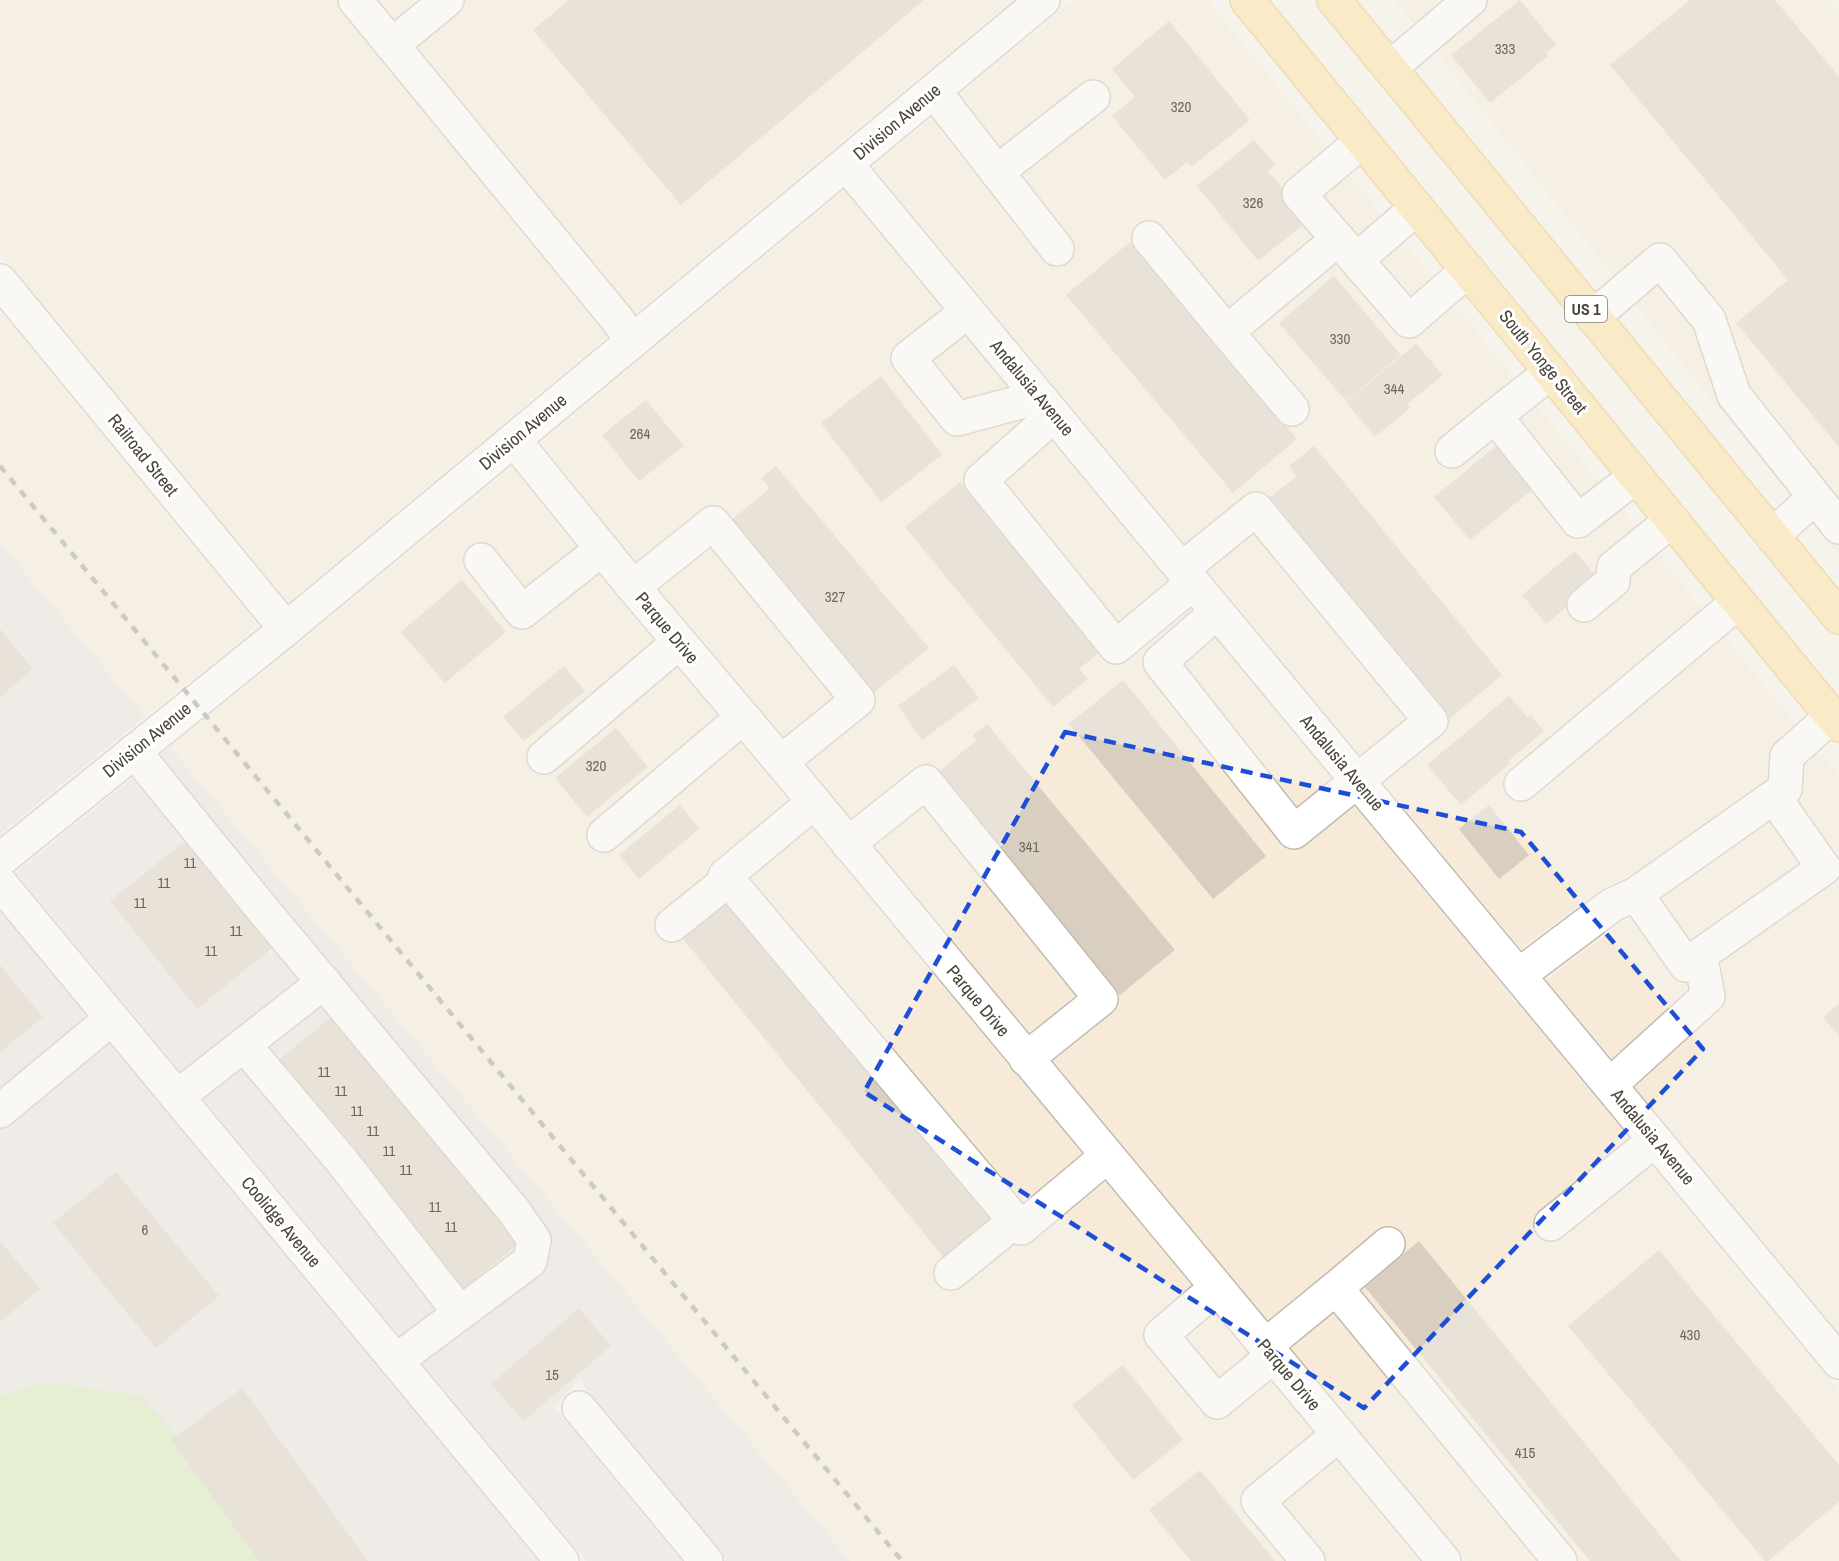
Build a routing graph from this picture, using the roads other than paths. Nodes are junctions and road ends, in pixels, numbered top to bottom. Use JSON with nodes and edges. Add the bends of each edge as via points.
{"nodes":[{"id":1,"x":355,"y":0,"type":"edge"},
{"id":2,"x":447,"y":0,"type":"edge"},
{"id":3,"x":1247,"y":0,"type":"edge"},
{"id":4,"x":1334,"y":0,"type":"edge"},
{"id":5,"x":1470,"y":0,"type":"edge"},
{"id":6,"x":1035,"y":2,"type":"edge"},
{"id":7,"x":392,"y":45,"type":"junction"},
{"id":8,"x":1390,"y":68,"type":"junction"},
{"id":9,"x":934,"y":91,"type":"junction"},
{"id":10,"x":1093,"y":98,"type":"dead end"},
{"id":11,"x":1362,"y":141,"type":"junction"},
{"id":12,"x":846,"y":164,"type":"junction"},
{"id":13,"x":997,"y":172,"type":"junction"},
{"id":14,"x":1417,"y":208,"type":"junction"},
{"id":15,"x":1149,"y":238,"type":"dead end"},
{"id":16,"x":1057,"y":249,"type":"dead end"},
{"id":17,"x":1347,"y":250,"type":"junction"},
{"id":18,"x":1468,"y":270,"type":"junction"},
{"id":19,"x":0,"y":281,"type":"edge"},
{"id":20,"x":968,"y":310,"type":"junction"},
{"id":21,"x":1593,"y":317,"type":"junction"},
{"id":22,"x":1227,"y":332,"type":"junction"},
{"id":23,"x":633,"y":341,"type":"junction"},
{"id":24,"x":1551,"y":372,"type":"junction"},
{"id":25,"x":1047,"y":406,"type":"junction"},
{"id":26,"x":1292,"y":409,"type":"dead end"},
{"id":27,"x":1495,"y":416,"type":"junction"},
{"id":28,"x":514,"y":440,"type":"junction"},
{"id":29,"x":1452,"y":451,"type":"dead end"},
{"id":30,"x":1636,"y":476,"type":"junction"},
{"id":31,"x":1815,"y":497,"type":"junction"},
{"id":32,"x":1672,"y":520,"type":"junction"},
{"id":33,"x":1839,"y":527,"type":"edge"},
{"id":34,"x":1772,"y":536,"type":"junction"},
{"id":35,"x":602,"y":549,"type":"junction"},
{"id":36,"x":481,"y":560,"type":"dead end"},
{"id":37,"x":1188,"y":576,"type":"junction"},
{"id":38,"x":633,"y":587,"type":"junction"},
{"id":39,"x":1738,"y":602,"type":"junction"},
{"id":40,"x":1584,"y":605,"type":"dead end"},
{"id":41,"x":1217,"y":612,"type":"junction"},
{"id":42,"x":1839,"y":617,"type":"edge"},
{"id":43,"x":286,"y":629,"type":"junction"},
{"id":44,"x":679,"y":642,"type":"junction"},
{"id":45,"x":1832,"y":711,"type":"edge"},
{"id":46,"x":743,"y":717,"type":"junction"},
{"id":47,"x":134,"y":751,"type":"junction"},
{"id":48,"x":544,"y":757,"type":"dead end"},
{"id":49,"x":781,"y":762,"type":"junction"},
{"id":50,"x":1358,"y":782,"type":"junction"},
{"id":51,"x":1521,"y":784,"type":"dead end"},
{"id":52,"x":1774,"y":797,"type":"junction"},
{"id":53,"x":814,"y":802,"type":"junction"},
{"id":54,"x":604,"y":835,"type":"dead end"},
{"id":55,"x":848,"y":844,"type":"junction"},
{"id":56,"x":0,"y":860,"type":"edge"},
{"id":57,"x":728,"y":880,"type":"junction"},
{"id":58,"x":0,"y":883,"type":"edge"},
{"id":59,"x":1636,"y":894,"type":"junction"},
{"id":60,"x":672,"y":926,"type":"dead end"},
{"id":61,"x":1700,"y":955,"type":"junction"},
{"id":62,"x":1519,"y":975,"type":"junction"},
{"id":63,"x":324,"y":982,"type":"junction"},
{"id":64,"x":112,"y":1018,"type":"junction"},
{"id":65,"x":244,"y":1046,"type":"junction"},
{"id":66,"x":1026,"y":1059,"type":"junction"},
{"id":67,"x":1610,"y":1085,"type":"junction"},
{"id":68,"x":177,"y":1097,"type":"junction"},
{"id":69,"x":0,"y":1112,"type":"edge"},
{"id":70,"x":1655,"y":1140,"type":"junction"},
{"id":71,"x":1107,"y":1156,"type":"junction"},
{"id":72,"x":1015,"y":1221,"type":"junction"},
{"id":73,"x":1551,"y":1224,"type":"dead end"},
{"id":74,"x":1388,"y":1245,"type":"dead end"},
{"id":75,"x":951,"y":1273,"type":"dead end"},
{"id":76,"x":1216,"y":1288,"type":"junction"},
{"id":77,"x":1336,"y":1288,"type":"junction"},
{"id":78,"x":460,"y":1313,"type":"junction"},
{"id":79,"x":1269,"y":1351,"type":"junction"},
{"id":80,"x":396,"y":1361,"type":"junction"},
{"id":81,"x":1839,"y":1362,"type":"edge"},
{"id":82,"x":579,"y":1408,"type":"dead end"},
{"id":83,"x":1338,"y":1435,"type":"junction"},
{"id":84,"x":562,"y":1561,"type":"edge"},
{"id":85,"x":706,"y":1561,"type":"edge"},
{"id":86,"x":1308,"y":1561,"type":"edge"},
{"id":87,"x":1444,"y":1561,"type":"edge"},
{"id":88,"x":1560,"y":1561,"type":"edge"}],
"edges":[{"from":1,"to":7,"type":"street"},
{"from":2,"to":7,"type":"street"},
{"from":3,"to":11,"type":"main road","name":"South Yonge Street"},
{"from":4,"to":8,"type":"main road","number":"US 1"},
{"from":5,"to":8,"type":"street"},
{"from":6,"to":9,"type":"street","name":"Division Avenue"},
{"from":7,"to":23,"type":"street"},
{"from":8,"to":21,"type":"main road","number":"US 1"},
{"from":9,"to":12,"type":"street","name":"Division Avenue"},
{"from":9,"to":13,"type":"street"},
{"from":10,"to":13,"type":"street"},
{"from":11,"to":14,"type":"main road","name":"South Yonge Street"},
{"from":11,"to":17,"type":"street","via":[[1299,194]]},
{"from":12,"to":20,"type":"street","name":"Andalusia Avenue"},
{"from":12,"to":23,"type":"street","name":"Division Avenue"},
{"from":13,"to":16,"type":"street"},
{"from":14,"to":17,"type":"street"},
{"from":14,"to":18,"type":"main road","name":"South Yonge Street"},
{"from":15,"to":22,"type":"street"},
{"from":17,"to":18,"type":"street","via":[[1409,321]]},
{"from":17,"to":22,"type":"street"},
{"from":18,"to":24,"type":"main road","name":"South Yonge Street"},
{"from":19,"to":43,"type":"street","name":"Railroad Street"},
{"from":20,"to":25,"type":"street","name":"Andalusia Avenue"},
{"from":20,"to":25,"type":"street","via":[[908,358],[957,419]]},
{"from":21,"to":31,"type":"street","via":[[1660,260],[1709,320],[1734,395]]},
{"from":21,"to":34,"type":"main road","number":"US 1"},
{"from":22,"to":26,"type":"street"},
{"from":23,"to":28,"type":"street","name":"Division Avenue"},
{"from":24,"to":27,"type":"street"},
{"from":24,"to":30,"type":"main road","name":"South Yonge Street"},
{"from":25,"to":37,"type":"street","name":"Andalusia Avenue"},
{"from":25,"to":37,"type":"street","via":[[981,480],[1116,647]]},
{"from":27,"to":29,"type":"street"},
{"from":27,"to":30,"type":"street","via":[[1578,521]]},
{"from":28,"to":35,"type":"street","name":"Parque Drive"},
{"from":28,"to":43,"type":"street","name":"Division Avenue"},
{"from":30,"to":32,"type":"main road","name":"South Yonge Street"},
{"from":31,"to":33,"type":"street"},
{"from":31,"to":34,"type":"street"},
{"from":32,"to":39,"type":"main road","name":"South Yonge Street"},
{"from":32,"to":40,"type":"street","via":[[1614,567],[1613,581]]},
{"from":34,"to":42,"type":"main road","number":"US 1"},
{"from":35,"to":36,"type":"street","via":[[522,612]]},
{"from":35,"to":38,"type":"street","name":"Parque Drive"},
{"from":37,"to":41,"type":"street","name":"Andalusia Avenue"},
{"from":37,"to":50,"type":"street","via":[[1256,509],[1431,721]]},
{"from":38,"to":44,"type":"street","name":"Parque Drive"},
{"from":38,"to":49,"type":"street","via":[[713,522],[858,700]]},
{"from":39,"to":45,"type":"main road","name":"South Yonge Street"},
{"from":39,"to":51,"type":"street"},
{"from":41,"to":50,"type":"street","name":"Andalusia Avenue"},
{"from":41,"to":50,"type":"street","via":[[1160,662],[1294,832]]},
{"from":43,"to":47,"type":"street","name":"Division Avenue"},
{"from":44,"to":46,"type":"street","name":"Parque Drive"},
{"from":44,"to":48,"type":"street"},
{"from":45,"to":52,"type":"street","via":[[1787,756],[1785,789]]},
{"from":46,"to":49,"type":"street","name":"Parque Drive"},
{"from":46,"to":54,"type":"street"},
{"from":47,"to":56,"type":"street","name":"Division Avenue"},
{"from":47,"to":63,"type":"street"},
{"from":49,"to":53,"type":"street","name":"Parque Drive"},
{"from":50,"to":62,"type":"street","name":"Andalusia Avenue"},
{"from":52,"to":59,"type":"street"},
{"from":52,"to":61,"type":"street","via":[[1824,868]]},
{"from":53,"to":55,"type":"street","name":"Parque Drive"},
{"from":53,"to":57,"type":"street","via":[[725,876]]},
{"from":55,"to":66,"type":"street","name":"Parque Drive"},
{"from":55,"to":66,"type":"street","via":[[926,782],[1101,999]]},
{"from":57,"to":60,"type":"street"},
{"from":57,"to":72,"type":"street"},
{"from":58,"to":64,"type":"street","name":"Coolidge Avenue"},
{"from":59,"to":61,"type":"street","via":[[1686,965]]},
{"from":59,"to":62,"type":"street","via":[[1612,905]]},
{"from":61,"to":67,"type":"street","via":[[1708,996]]},
{"from":62,"to":67,"type":"street","name":"Andalusia Avenue"},
{"from":63,"to":65,"type":"street"},
{"from":63,"to":78,"type":"street","via":[[534,1240],[530,1261]]},
{"from":64,"to":68,"type":"street","name":"Coolidge Avenue"},
{"from":64,"to":69,"type":"street"},
{"from":65,"to":68,"type":"street"},
{"from":65,"to":78,"type":"street","via":[[341,1160]]},
{"from":66,"to":71,"type":"street","name":"Parque Drive"},
{"from":67,"to":70,"type":"street","name":"Andalusia Avenue"},
{"from":68,"to":80,"type":"street","name":"Coolidge Avenue"},
{"from":70,"to":73,"type":"street"},
{"from":70,"to":81,"type":"street","name":"Andalusia Avenue"},
{"from":71,"to":72,"type":"street","via":[[1021,1228]]},
{"from":71,"to":76,"type":"street","name":"Parque Drive"},
{"from":72,"to":75,"type":"street"},
{"from":74,"to":77,"type":"street"},
{"from":76,"to":79,"type":"street","name":"Parque Drive"},
{"from":76,"to":79,"type":"street","via":[[1161,1335],[1217,1402]]},
{"from":77,"to":79,"type":"street"},
{"from":77,"to":88,"type":"street"},
{"from":78,"to":80,"type":"street"},
{"from":79,"to":83,"type":"street","name":"Parque Drive"},
{"from":80,"to":84,"type":"street","name":"Coolidge Avenue"},
{"from":82,"to":85,"type":"street"},
{"from":83,"to":86,"type":"street","via":[[1258,1501]]},
{"from":83,"to":87,"type":"street","name":"Parque Drive"}]}
